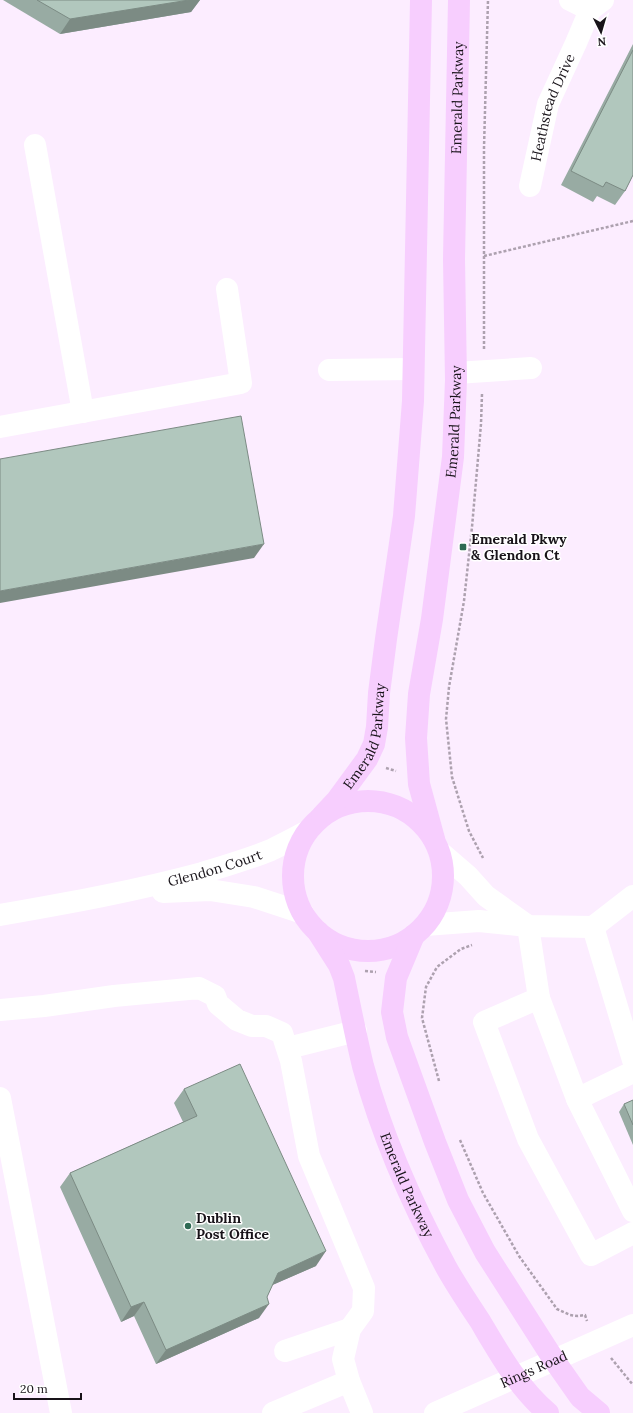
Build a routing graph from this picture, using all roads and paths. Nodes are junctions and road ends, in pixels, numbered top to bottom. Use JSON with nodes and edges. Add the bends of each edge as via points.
{"nodes":[{"id":1,"x":421,"y":0,"type":"edge"},
{"id":2,"x":459,"y":0,"type":"edge"},
{"id":3,"x":488,"y":0,"type":"edge"},
{"id":4,"x":570,"y":0,"type":"edge"},
{"id":5,"x":596,"y":5,"type":"edge"},
{"id":6,"x":35,"y":145,"type":"dead end"},
{"id":7,"x":530,"y":186,"type":"dead end"},
{"id":8,"x":633,"y":221,"type":"edge"},
{"id":9,"x":484,"y":256,"type":"junction"},
{"id":10,"x":227,"y":289,"type":"dead end"},
{"id":11,"x":484,"y":351,"type":"dead end"},
{"id":12,"x":531,"y":368,"type":"dead end"},
{"id":13,"x":413,"y":369,"type":"junction"},
{"id":14,"x":329,"y":370,"type":"dead end"},
{"id":15,"x":456,"y":373,"type":"junction"},
{"id":16,"x":483,"y":388,"type":"dead end"},
{"id":17,"x":83,"y":412,"type":"junction"},
{"id":18,"x":0,"y":427,"type":"edge"},
{"id":19,"x":322,"y":816,"type":"junction"},
{"id":20,"x":306,"y":832,"type":"junction"},
{"id":21,"x":437,"y":845,"type":"junction"},
{"id":22,"x":484,"y":859,"type":"dead end"},
{"id":23,"x":120,"y":893,"type":"junction"},
{"id":24,"x":633,"y":896,"type":"edge"},
{"id":25,"x":303,"y":913,"type":"junction"},
{"id":26,"x":0,"y":915,"type":"edge"},
{"id":27,"x":528,"y":926,"type":"junction"},
{"id":28,"x":593,"y":927,"type":"junction"},
{"id":29,"x":419,"y":930,"type":"junction"},
{"id":30,"x":318,"y":932,"type":"junction"},
{"id":31,"x":474,"y":945,"type":"dead end"},
{"id":32,"x":359,"y":971,"type":"dead end"},
{"id":33,"x":376,"y":972,"type":"dead end"},
{"id":34,"x":539,"y":998,"type":"junction"},
{"id":35,"x":0,"y":1010,"type":"edge"},
{"id":36,"x":356,"y":1031,"type":"junction"},
{"id":37,"x":288,"y":1048,"type":"junction"},
{"id":38,"x":633,"y":1060,"type":"edge"},
{"id":39,"x":633,"y":1072,"type":"edge"},
{"id":40,"x":441,"y":1087,"type":"dead end"},
{"id":41,"x":0,"y":1098,"type":"edge"},
{"id":42,"x":576,"y":1099,"type":"junction"},
{"id":43,"x":458,"y":1135,"type":"dead end"},
{"id":44,"x":633,"y":1212,"type":"edge"},
{"id":45,"x":633,"y":1232,"type":"edge"},
{"id":46,"x":585,"y":1315,"type":"dead end"},
{"id":47,"x":633,"y":1325,"type":"edge"},
{"id":48,"x":350,"y":1329,"type":"junction"},
{"id":49,"x":285,"y":1351,"type":"dead end"},
{"id":50,"x":554,"y":1360,"type":"junction"},
{"id":51,"x":516,"y":1377,"type":"junction"},
{"id":52,"x":349,"y":1381,"type":"junction"},
{"id":53,"x":61,"y":1413,"type":"edge"},
{"id":54,"x":274,"y":1413,"type":"edge"},
{"id":55,"x":362,"y":1413,"type":"edge"},
{"id":56,"x":435,"y":1413,"type":"edge"},
{"id":57,"x":548,"y":1413,"type":"edge"},
{"id":58,"x":599,"y":1413,"type":"edge"}],
"edges":[{"from":1,"to":13,"type":"main road","name":"Emerald Parkway"},
{"from":2,"to":15,"type":"main road","name":"Emerald Parkway","via":[[454,259]]},
{"from":3,"to":9,"type":"path"},
{"from":4,"to":5,"type":"street","name":"Heathstead Drive"},
{"from":5,"to":7,"type":"street","name":"Heathstead Drive","via":[[548,104]]},
{"from":6,"to":17,"type":"street"},
{"from":8,"to":9,"type":"path"},
{"from":9,"to":11,"type":"path"},
{"from":10,"to":17,"type":"street","via":[[241,383]]},
{"from":12,"to":15,"type":"street"},
{"from":13,"to":14,"type":"street"},
{"from":13,"to":19,"type":"main road","name":"Emerald Parkway","via":[[404,516],[374,744],[367,759]]},
{"from":15,"to":21,"type":"main road","name":"Emerald Parkway","via":[[452,465],[432,619],[419,694],[416,738],[419,784]]},
{"from":16,"to":22,"type":"path","via":[[482,424],[464,601],[446,719],[452,777],[469,831]]},
{"from":17,"to":18,"type":"street"},
{"from":19,"to":20,"type":"main road","name":"Emerald Parkway"},
{"from":19,"to":21,"type":"main road","via":[[347,804],[361,801],[382,802],[403,809],[415,817]]},
{"from":20,"to":23,"type":"street","name":"Glendon Court","via":[[271,850],[230,865]]},
{"from":20,"to":25,"type":"main road","name":"Emerald Parkway","via":[[297,851],[293,872],[295,894]]},
{"from":21,"to":27,"type":"street","via":[[486,896]]},
{"from":21,"to":29,"type":"main road","name":"Emerald Parkway","via":[[443,866],[440,898],[434,912]]},
{"from":23,"to":25,"type":"street","name":"Glendon Court","via":[[210,890],[254,897]]},
{"from":23,"to":26,"type":"street","name":"Glendon Court"},
{"from":24,"to":28,"type":"street"},
{"from":25,"to":30,"type":"main road","name":"Emerald Parkway"},
{"from":27,"to":28,"type":"street"},
{"from":27,"to":29,"type":"street","via":[[479,921]]},
{"from":27,"to":34,"type":"street"},
{"from":28,"to":38,"type":"street"},
{"from":29,"to":30,"type":"main road","via":[[401,943],[373,950],[358,950],[344,946],[330,941]]},
{"from":29,"to":50,"type":"main road","via":[[396,978],[392,1012],[397,1037],[458,1200],[485,1252]]},
{"from":30,"to":36,"type":"main road","name":"Emerald Parkway","via":[[339,964]]},
{"from":31,"to":40,"type":"path","via":[[462,949],[437,967],[426,987],[422,1018]]},
{"from":32,"to":33,"type":"path"},
{"from":34,"to":42,"type":"street"},
{"from":34,"to":45,"type":"street","via":[[484,1022],[528,1139],[591,1255]]},
{"from":35,"to":37,"type":"street","via":[[199,988],[215,996],[218,1004],[237,1020],[252,1026],[266,1026],[282,1033]]},
{"from":36,"to":37,"type":"street"},
{"from":36,"to":51,"type":"main road","name":"Emerald Parkway","via":[[380,1118],[421,1218],[447,1268]]},
{"from":37,"to":48,"type":"street","via":[[309,1156],[364,1288],[363,1311]]},
{"from":39,"to":42,"type":"street"},
{"from":41,"to":53,"type":"street"},
{"from":42,"to":44,"type":"street"},
{"from":43,"to":46,"type":"path","via":[[483,1193],[519,1256],[557,1309],[578,1316]]},
{"from":47,"to":50,"type":"street","name":"Rings Road"},
{"from":48,"to":49,"type":"street"},
{"from":48,"to":52,"type":"street","via":[[343,1359]]},
{"from":50,"to":51,"type":"street","name":"Rings Road"},
{"from":50,"to":58,"type":"main road","via":[[580,1397]]},
{"from":51,"to":56,"type":"street","name":"Rings Road"},
{"from":51,"to":57,"type":"main road","name":"Emerald Parkway","via":[[539,1406]]},
{"from":52,"to":54,"type":"street"},
{"from":52,"to":55,"type":"street"}]}
